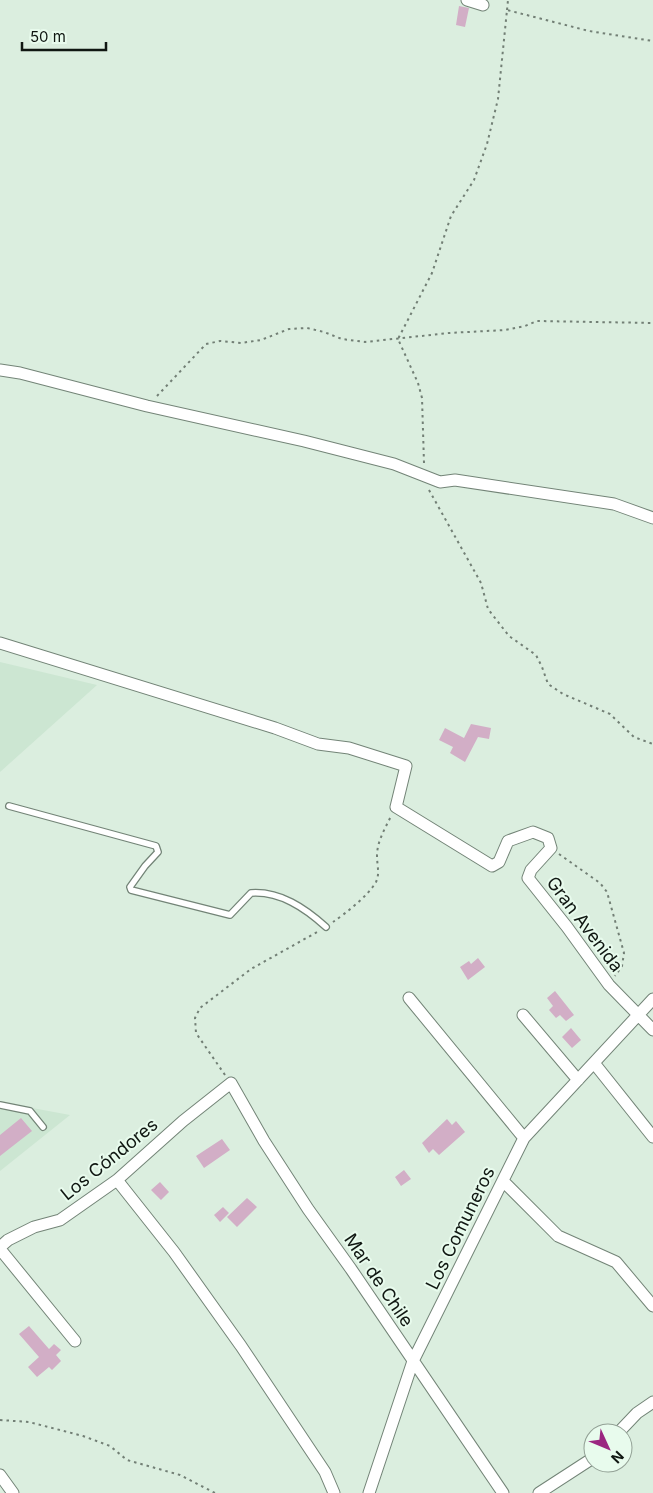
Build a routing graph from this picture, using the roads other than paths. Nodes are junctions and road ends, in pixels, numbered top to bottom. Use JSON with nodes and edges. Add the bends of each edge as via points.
{"nodes":[{"id":1,"x":467,"y":0,"type":"edge"},
{"id":2,"x":483,"y":5,"type":"dead end"},
{"id":3,"x":0,"y":370,"type":"edge"},
{"id":4,"x":653,"y":518,"type":"edge"},
{"id":5,"x":0,"y":643,"type":"edge"},
{"id":6,"x":9,"y":806,"type":"dead end"},
{"id":7,"x":326,"y":927,"type":"road end"},
{"id":8,"x":408,"y":998,"type":"dead end"},
{"id":9,"x":653,"y":999,"type":"edge"},
{"id":10,"x":523,"y":1015,"type":"dead end"},
{"id":11,"x":640,"y":1015,"type":"junction"},
{"id":12,"x":653,"y":1030,"type":"edge"},
{"id":13,"x":594,"y":1063,"type":"junction"},
{"id":14,"x":578,"y":1080,"type":"junction"},
{"id":15,"x":231,"y":1083,"type":"joint"},
{"id":16,"x":0,"y":1105,"type":"edge"},
{"id":17,"x":43,"y":1127,"type":"dead end"},
{"id":18,"x":653,"y":1136,"type":"edge"},
{"id":19,"x":524,"y":1138,"type":"junction"},
{"id":20,"x":117,"y":1180,"type":"junction"},
{"id":21,"x":503,"y":1181,"type":"junction"},
{"id":22,"x":0,"y":1248,"type":"edge"},
{"id":23,"x":653,"y":1306,"type":"edge"},
{"id":24,"x":75,"y":1341,"type":"dead end"},
{"id":25,"x":413,"y":1361,"type":"junction"},
{"id":26,"x":653,"y":1402,"type":"edge"},
{"id":27,"x":628,"y":1423,"type":"edge"},
{"id":28,"x":583,"y":1464,"type":"edge"},
{"id":29,"x":0,"y":1475,"type":"edge"},
{"id":30,"x":13,"y":1493,"type":"edge"},
{"id":31,"x":334,"y":1493,"type":"edge"},
{"id":32,"x":369,"y":1493,"type":"edge"},
{"id":33,"x":503,"y":1493,"type":"edge"},
{"id":34,"x":539,"y":1493,"type":"edge"}],
"edges":[{"from":1,"to":2,"type":"street"},
{"from":3,"to":4,"type":"street","via":[[304,441],[394,464],[440,482],[455,480],[614,504]]},
{"from":5,"to":11,"type":"street","name":"Gran Avenida","via":[[318,744],[349,748],[406,766],[396,807],[492,866],[499,862],[508,841],[533,832],[548,838],[551,848],[528,878],[609,985]]},
{"from":6,"to":7,"type":"lane","via":[[156,846],[158,852],[130,887],[131,890],[230,915],[251,893],[258,892],[291,901]]},
{"from":8,"to":19,"type":"street"},
{"from":9,"to":11,"type":"street","name":"Los Comuneros"},
{"from":10,"to":14,"type":"street"},
{"from":11,"to":12,"type":"street","name":"Gran Avenida"},
{"from":11,"to":13,"type":"street","name":"Los Comuneros"},
{"from":13,"to":14,"type":"street","name":"Los Comuneros"},
{"from":13,"to":18,"type":"street"},
{"from":14,"to":19,"type":"street","name":"Los Comuneros"},
{"from":15,"to":20,"type":"street","name":"Los Cóndores"},
{"from":15,"to":25,"type":"street","name":"Mar de Chile","via":[[308,1209]]},
{"from":16,"to":17,"type":"lane","via":[[30,1111]]},
{"from":19,"to":21,"type":"street","name":"Los Comuneros"},
{"from":20,"to":22,"type":"street","name":"Los Cóndores","via":[[60,1220],[34,1227],[8,1240]]},
{"from":20,"to":31,"type":"street","via":[[174,1252],[240,1346],[325,1472]]},
{"from":21,"to":23,"type":"street","via":[[558,1236],[616,1262]]},
{"from":21,"to":25,"type":"street","name":"Los Comuneros"},
{"from":22,"to":24,"type":"street"},
{"from":25,"to":32,"type":"street","name":"Los Comuneros"},
{"from":25,"to":33,"type":"street","name":"Mar de Chile"},
{"from":26,"to":27,"type":"street"},
{"from":28,"to":34,"type":"street"},
{"from":29,"to":30,"type":"street"}]}
